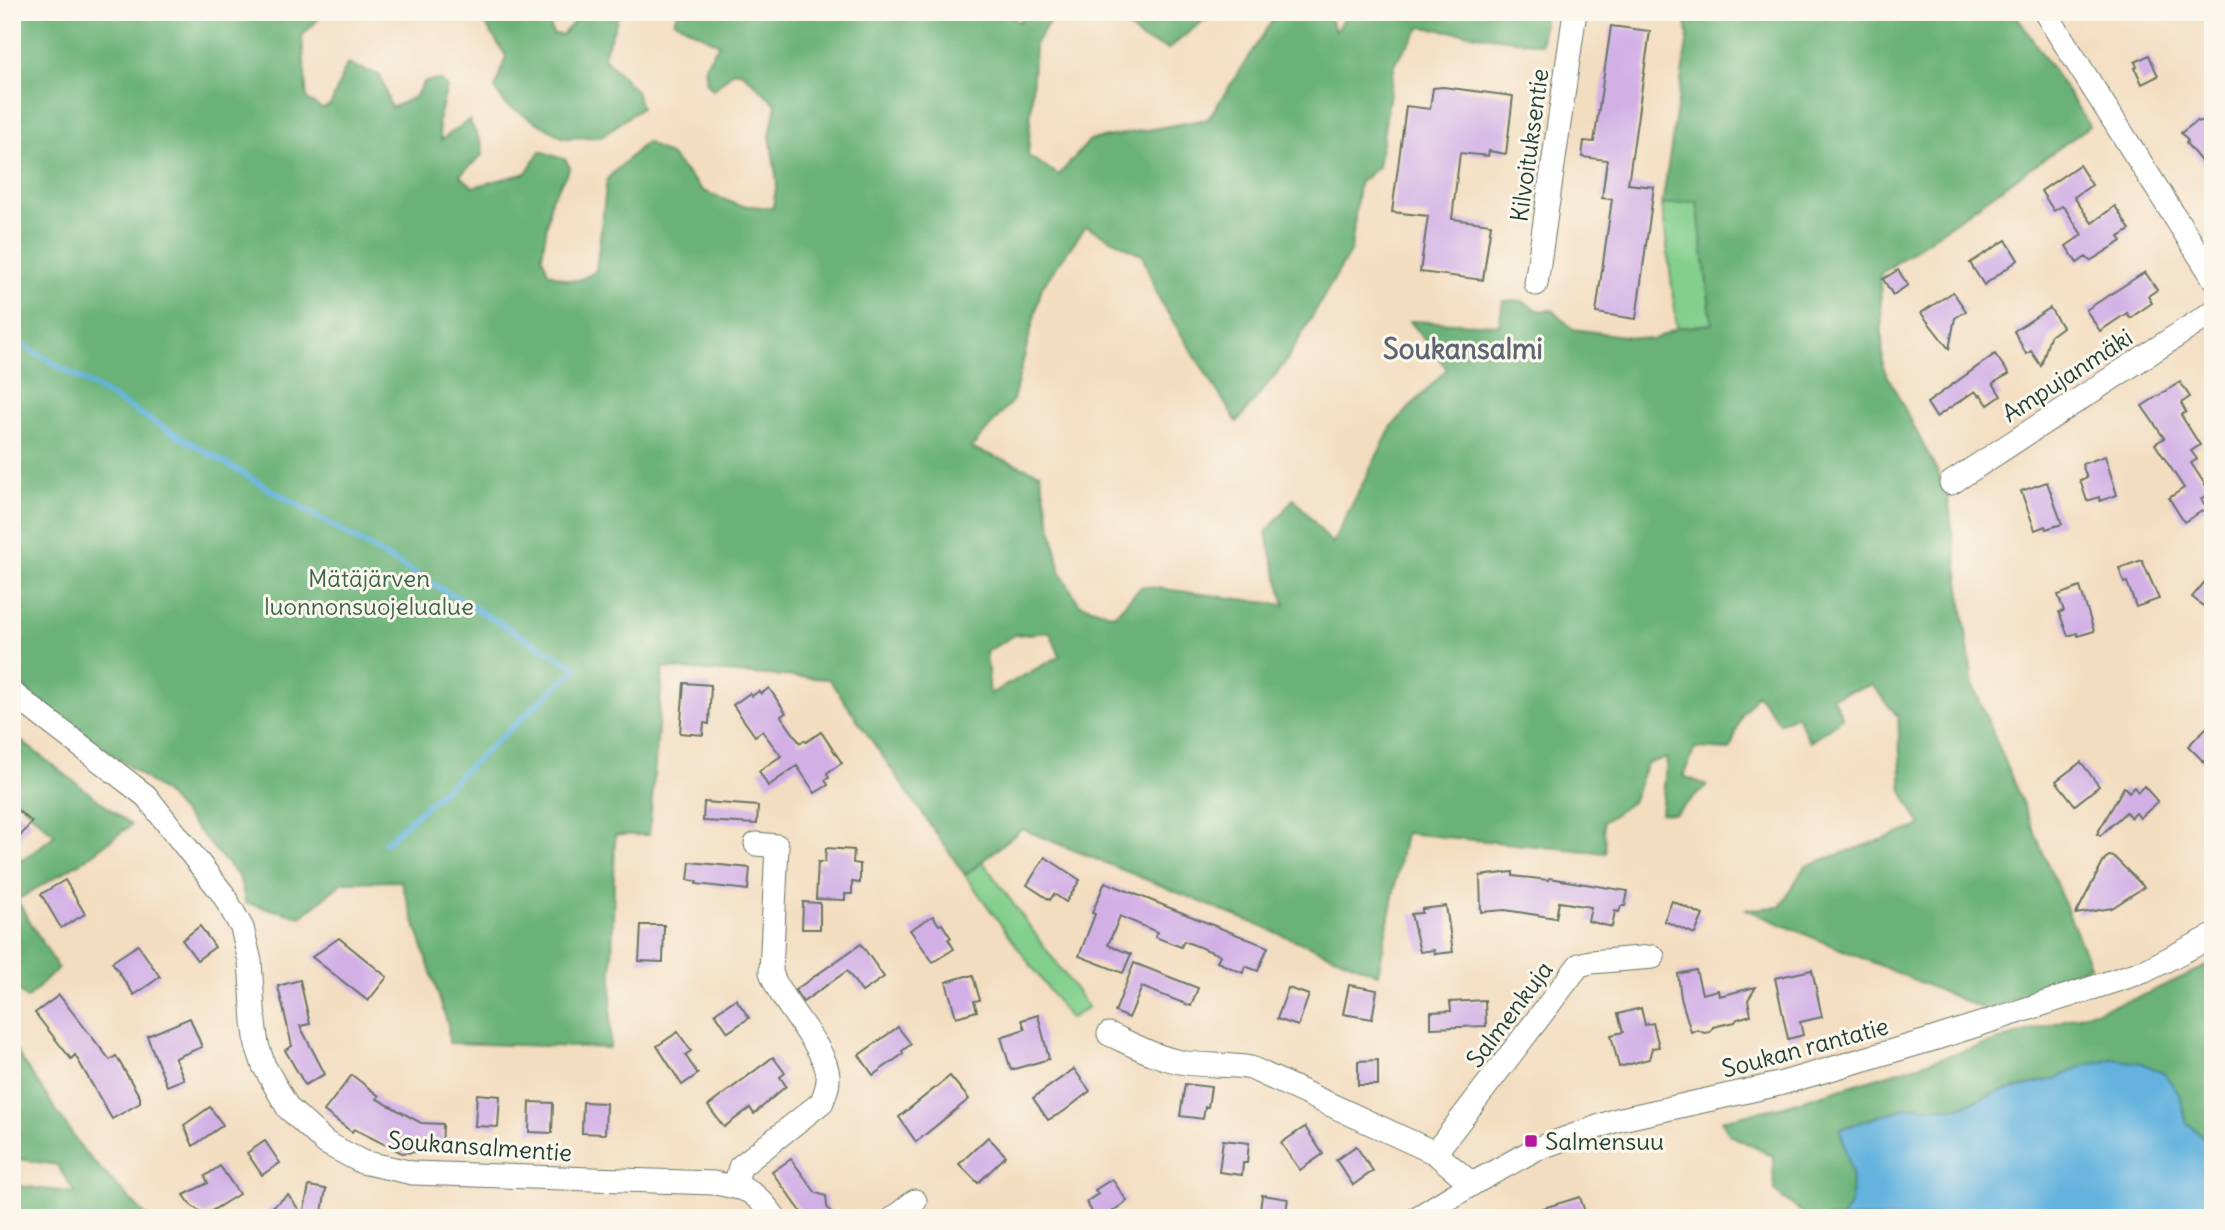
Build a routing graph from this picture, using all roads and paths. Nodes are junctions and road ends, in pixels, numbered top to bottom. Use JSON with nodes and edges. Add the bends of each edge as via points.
{"nodes":[{"id":1,"x":1575,"y":12,"type":"edge"},
{"id":2,"x":2045,"y":12,"type":"edge"},
{"id":3,"x":2213,"y":276,"type":"edge"},
{"id":4,"x":1536,"y":284,"type":"dead end"},
{"id":5,"x":2213,"y":312,"type":"edge"},
{"id":6,"x":1951,"y":483,"type":"dead end"},
{"id":7,"x":12,"y":692,"type":"edge"},
{"id":8,"x":756,"y":844,"type":"dead end"},
{"id":9,"x":2213,"y":936,"type":"edge"},
{"id":10,"x":1653,"y":957,"type":"dead end"},
{"id":11,"x":1109,"y":1034,"type":"dead end"},
{"id":12,"x":1435,"y":1153,"type":"junction"},
{"id":13,"x":1472,"y":1184,"type":"junction"},
{"id":14,"x":735,"y":1187,"type":"junction"},
{"id":15,"x":915,"y":1202,"type":"dead end"},
{"id":16,"x":775,"y":1218,"type":"edge"},
{"id":17,"x":894,"y":1218,"type":"edge"},
{"id":18,"x":1417,"y":1218,"type":"edge"}],
"edges":[{"from":1,"to":4,"type":"street","name":"Kilvoituksentie"},
{"from":2,"to":3,"type":"street"},
{"from":5,"to":6,"type":"street","name":"Ampujanmäki"},
{"from":7,"to":14,"type":"street","name":"Soukansalmentie","via":[[145,796],[223,894],[242,928],[250,961],[257,1045],[264,1066],[288,1108],[326,1143],[362,1162],[413,1173],[688,1181]]},
{"from":8,"to":14,"type":"street","via":[[778,846],[771,972],[822,1059],[828,1087],[822,1102],[740,1167]]},
{"from":9,"to":13,"type":"street","name":"Soukan rantatie","via":[[2145,971],[1930,1040],[1779,1084],[1617,1120],[1536,1149]]},
{"from":10,"to":12,"type":"street","name":"Salmenkuja","via":[[1579,965]]},
{"from":11,"to":12,"type":"street","via":[[1176,1060],[1251,1068]]},
{"from":12,"to":13,"type":"street"},
{"from":13,"to":18,"type":"street","name":"Soukan rantatie"},
{"from":14,"to":16,"type":"street","name":"Soukansalmentie","via":[[759,1197]]},
{"from":15,"to":17,"type":"street"}]}
